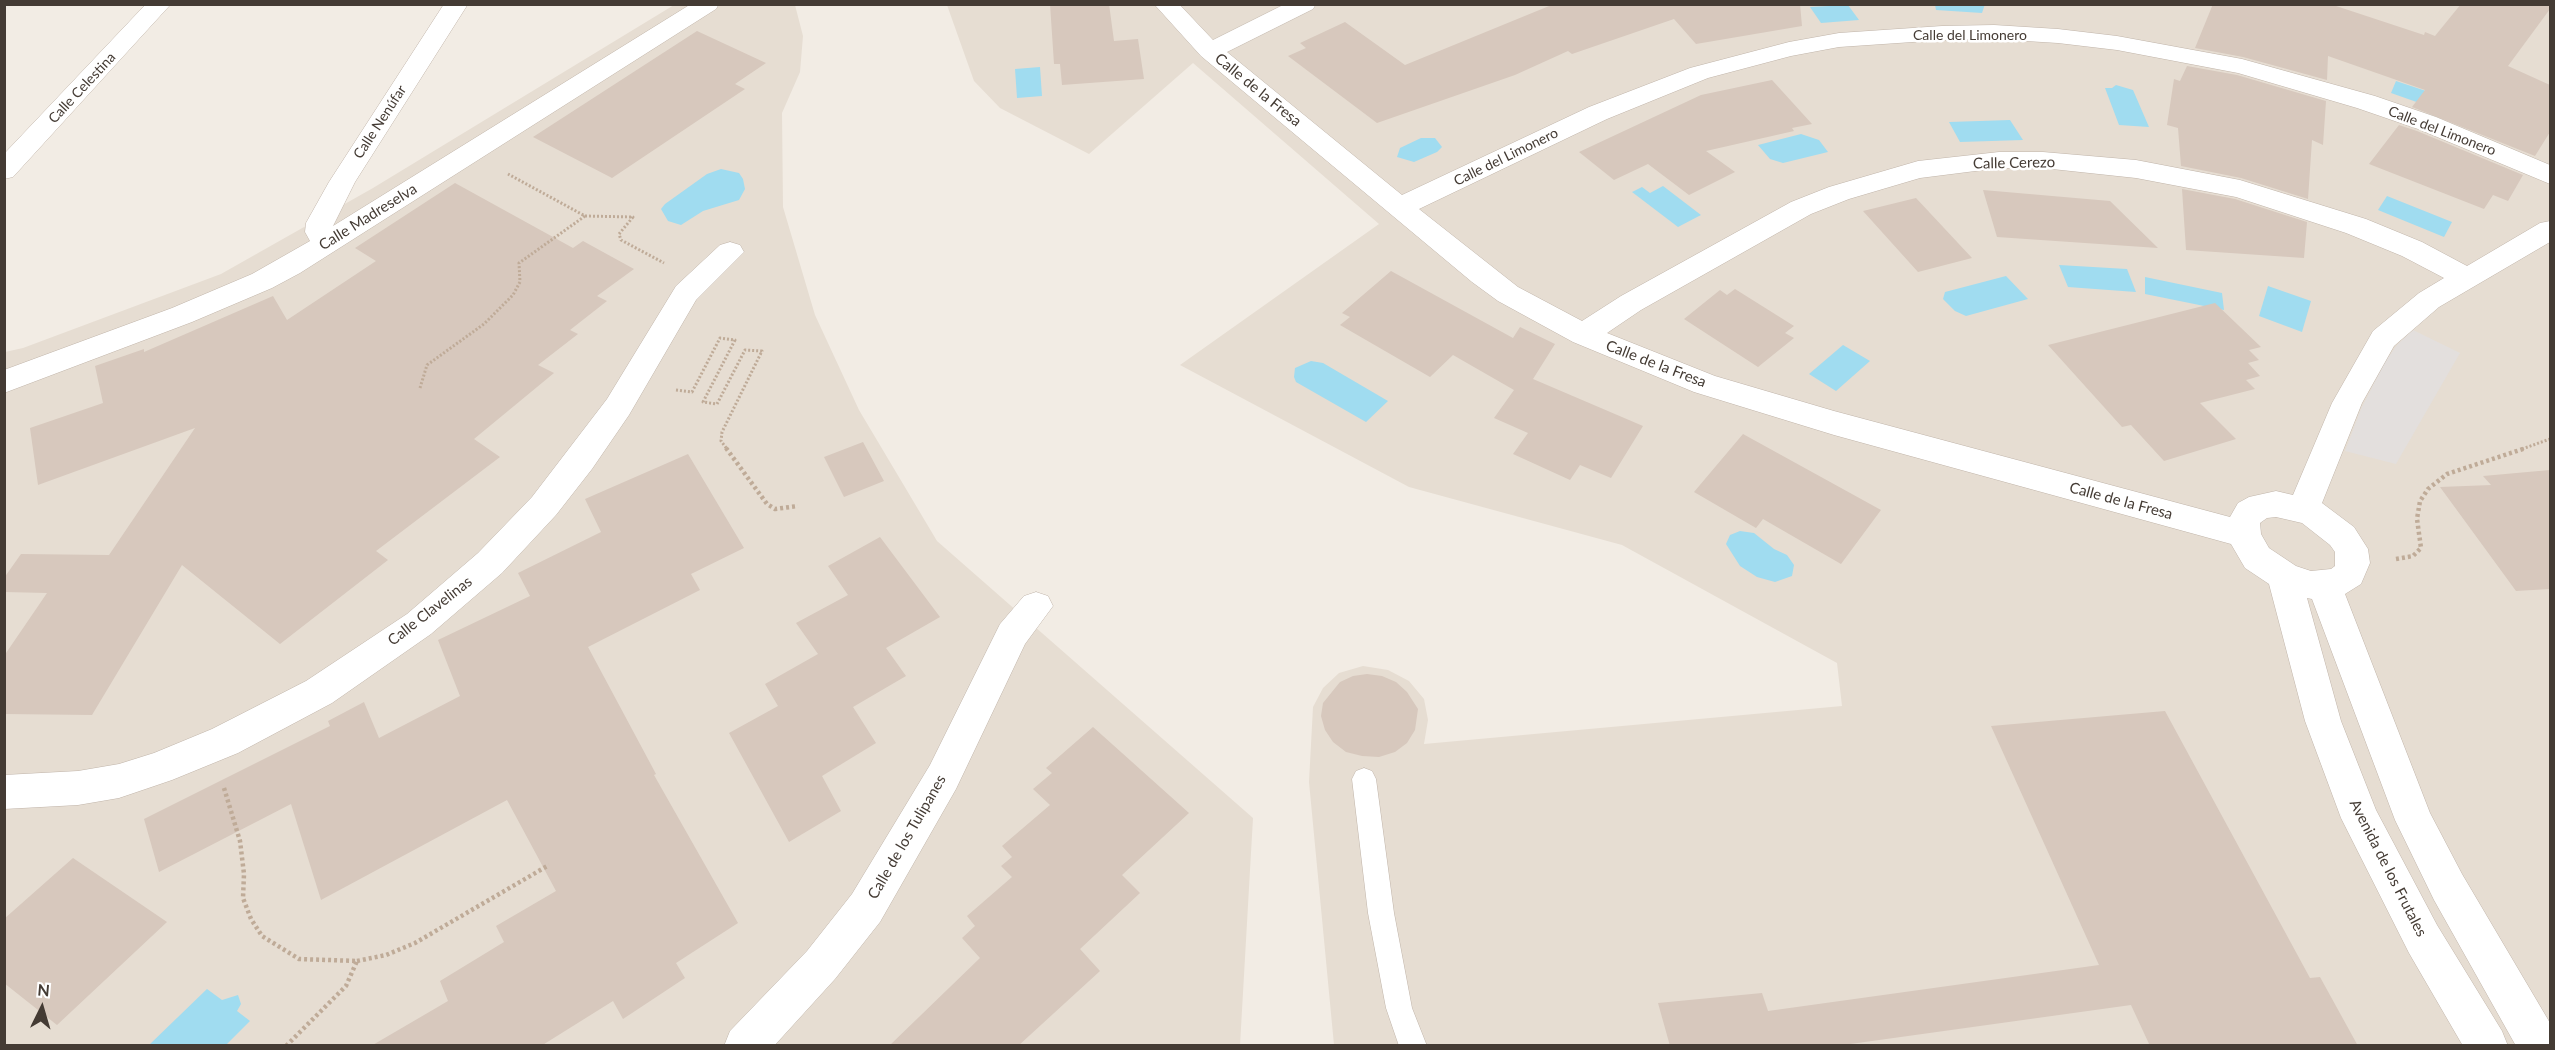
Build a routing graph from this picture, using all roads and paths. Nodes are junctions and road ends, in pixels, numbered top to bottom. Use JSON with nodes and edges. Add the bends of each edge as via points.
{"nodes":[{"id":1,"x":160,"y":4,"type":"edge"},
{"id":2,"x":456,"y":4,"type":"edge"},
{"id":3,"x":708,"y":4,"type":"edge"},
{"id":4,"x":1165,"y":4,"type":"edge"},
{"id":5,"x":1305,"y":4,"type":"edge"},
{"id":6,"x":1210,"y":51,"type":"junction"},
{"id":7,"x":470,"y":153,"type":"junction"},
{"id":8,"x":4,"y":171,"type":"edge"},
{"id":9,"x":2550,"y":175,"type":"edge"},
{"id":10,"x":1400,"y":207,"type":"junction"},
{"id":11,"x":585,"y":216,"type":"junction"},
{"id":12,"x":2550,"y":231,"type":"edge"},
{"id":13,"x":326,"y":244,"type":"junction"},
{"id":14,"x":730,"y":252,"type":"dead end"},
{"id":15,"x":2467,"y":278,"type":"junction"},
{"id":16,"x":698,"y":281,"type":"junction"},
{"id":17,"x":1582,"y":335,"type":"junction"},
{"id":18,"x":681,"y":381,"type":"dead end"},
{"id":19,"x":4,"y":382,"type":"edge"},
{"id":20,"x":420,"y":388,"type":"dead end"},
{"id":21,"x":2550,"y":439,"type":"edge"},
{"id":22,"x":798,"y":507,"type":"dead end"},
{"id":23,"x":2302,"y":509,"type":"junction"},
{"id":24,"x":2244,"y":534,"type":"junction"},
{"id":25,"x":2352,"y":556,"type":"junction"},
{"id":26,"x":2284,"y":576,"type":"junction"},
{"id":27,"x":2324,"y":585,"type":"junction"},
{"id":28,"x":1036,"y":606,"type":"dead end"},
{"id":29,"x":212,"y":746,"type":"junction"},
{"id":30,"x":1364,"y":779,"type":"dead end"},
{"id":31,"x":4,"y":792,"type":"edge"},
{"id":32,"x":549,"y":865,"type":"dead end"},
{"id":33,"x":357,"y":961,"type":"junction"},
{"id":34,"x":286,"y":1046,"type":"edge"},
{"id":35,"x":745,"y":1046,"type":"edge"},
{"id":36,"x":1414,"y":1046,"type":"edge"},
{"id":37,"x":2487,"y":1046,"type":"edge"},
{"id":38,"x":2540,"y":1046,"type":"edge"}],
"edges":[{"from":1,"to":8,"type":"street","name":"Calle Celestina"},
{"from":2,"to":13,"type":"street","name":"Calle Nenúfar","via":[[342,182],[320,223],[319,232]]},
{"from":3,"to":7,"type":"street","name":"Calle Madreselva"},
{"from":4,"to":6,"type":"street","name":"Calle de la Fresa"},
{"from":5,"to":6,"type":"street"},
{"from":6,"to":10,"type":"street","name":"Calle de la Fresa"},
{"from":7,"to":11,"type":"path"},
{"from":7,"to":13,"type":"street","name":"Calle Madreselva"},
{"from":9,"to":10,"type":"street","name":"Calle del Limonero","via":[[2427,123],[2242,66],[2058,36],[1942,33],[1819,44],[1699,73],[1598,113]]},
{"from":10,"to":17,"type":"street","name":"Calle de la Fresa","via":[[1508,294]]},
{"from":11,"to":16,"type":"path","via":[[633,217],[619,234],[621,240]]},
{"from":11,"to":20,"type":"path","via":[[519,263],[520,282],[513,295],[484,324],[427,366]]},
{"from":12,"to":15,"type":"street"},
{"from":13,"to":19,"type":"street","name":"Calle Madreselva","via":[[229,296]]},
{"from":14,"to":16,"type":"street","name":"Calle Clavelinas"},
{"from":15,"to":17,"type":"street","name":"Calle Cerezo","via":[[2356,226],[2240,189],[2136,169],[2000,160],[1918,170],[1811,204],[1631,303]]},
{"from":15,"to":23,"type":"street","via":[[2413,311],[2383,339],[2347,403]]},
{"from":16,"to":29,"type":"street","name":"Calle Clavelinas","via":[[681,301],[618,407],[581,460],[490,563],[419,624],[319,692]]},
{"from":17,"to":24,"type":"street","name":"Calle de la Fresa","via":[[1705,384],[1823,420]]},
{"from":18,"to":22,"type":"path","via":[[676,390],[692,392],[720,338],[735,340],[703,402],[717,404],[745,350],[762,351],[722,432],[722,441],[767,504],[775,509]]},
{"from":21,"to":25,"type":"path","via":[[2447,474],[2428,489],[2420,501],[2417,519],[2421,548],[2413,556]]},
{"from":23,"to":24,"type":"street","via":[[2276,504],[2261,506],[2250,512],[2244,522]]},
{"from":23,"to":25,"type":"street","via":[[2329,523],[2342,536]]},
{"from":24,"to":26,"type":"street","via":[[2257,558]]},
{"from":25,"to":27,"type":"street","via":[[2349,574],[2339,582]]},
{"from":26,"to":27,"type":"street"},
{"from":26,"to":37,"type":"street","name":"Avenida de los Frutales","via":[[2323,721],[2360,818],[2423,939]]},
{"from":27,"to":38,"type":"street","via":[[2414,820],[2459,908]]},
{"from":28,"to":35,"type":"street","name":"Calle de los Tulipanes","via":[[1012,634],[943,777],[866,909]]},
{"from":29,"to":31,"type":"street","name":"Calle Clavelinas","via":[[119,781],[78,788]]},
{"from":29,"to":33,"type":"path","via":[[240,841],[243,898],[262,936],[300,959]]},
{"from":30,"to":36,"type":"lane","via":[[1385,934],[1399,1008]]},
{"from":32,"to":33,"type":"path","via":[[415,943]]},
{"from":33,"to":34,"type":"path","via":[[346,986]]}]}
